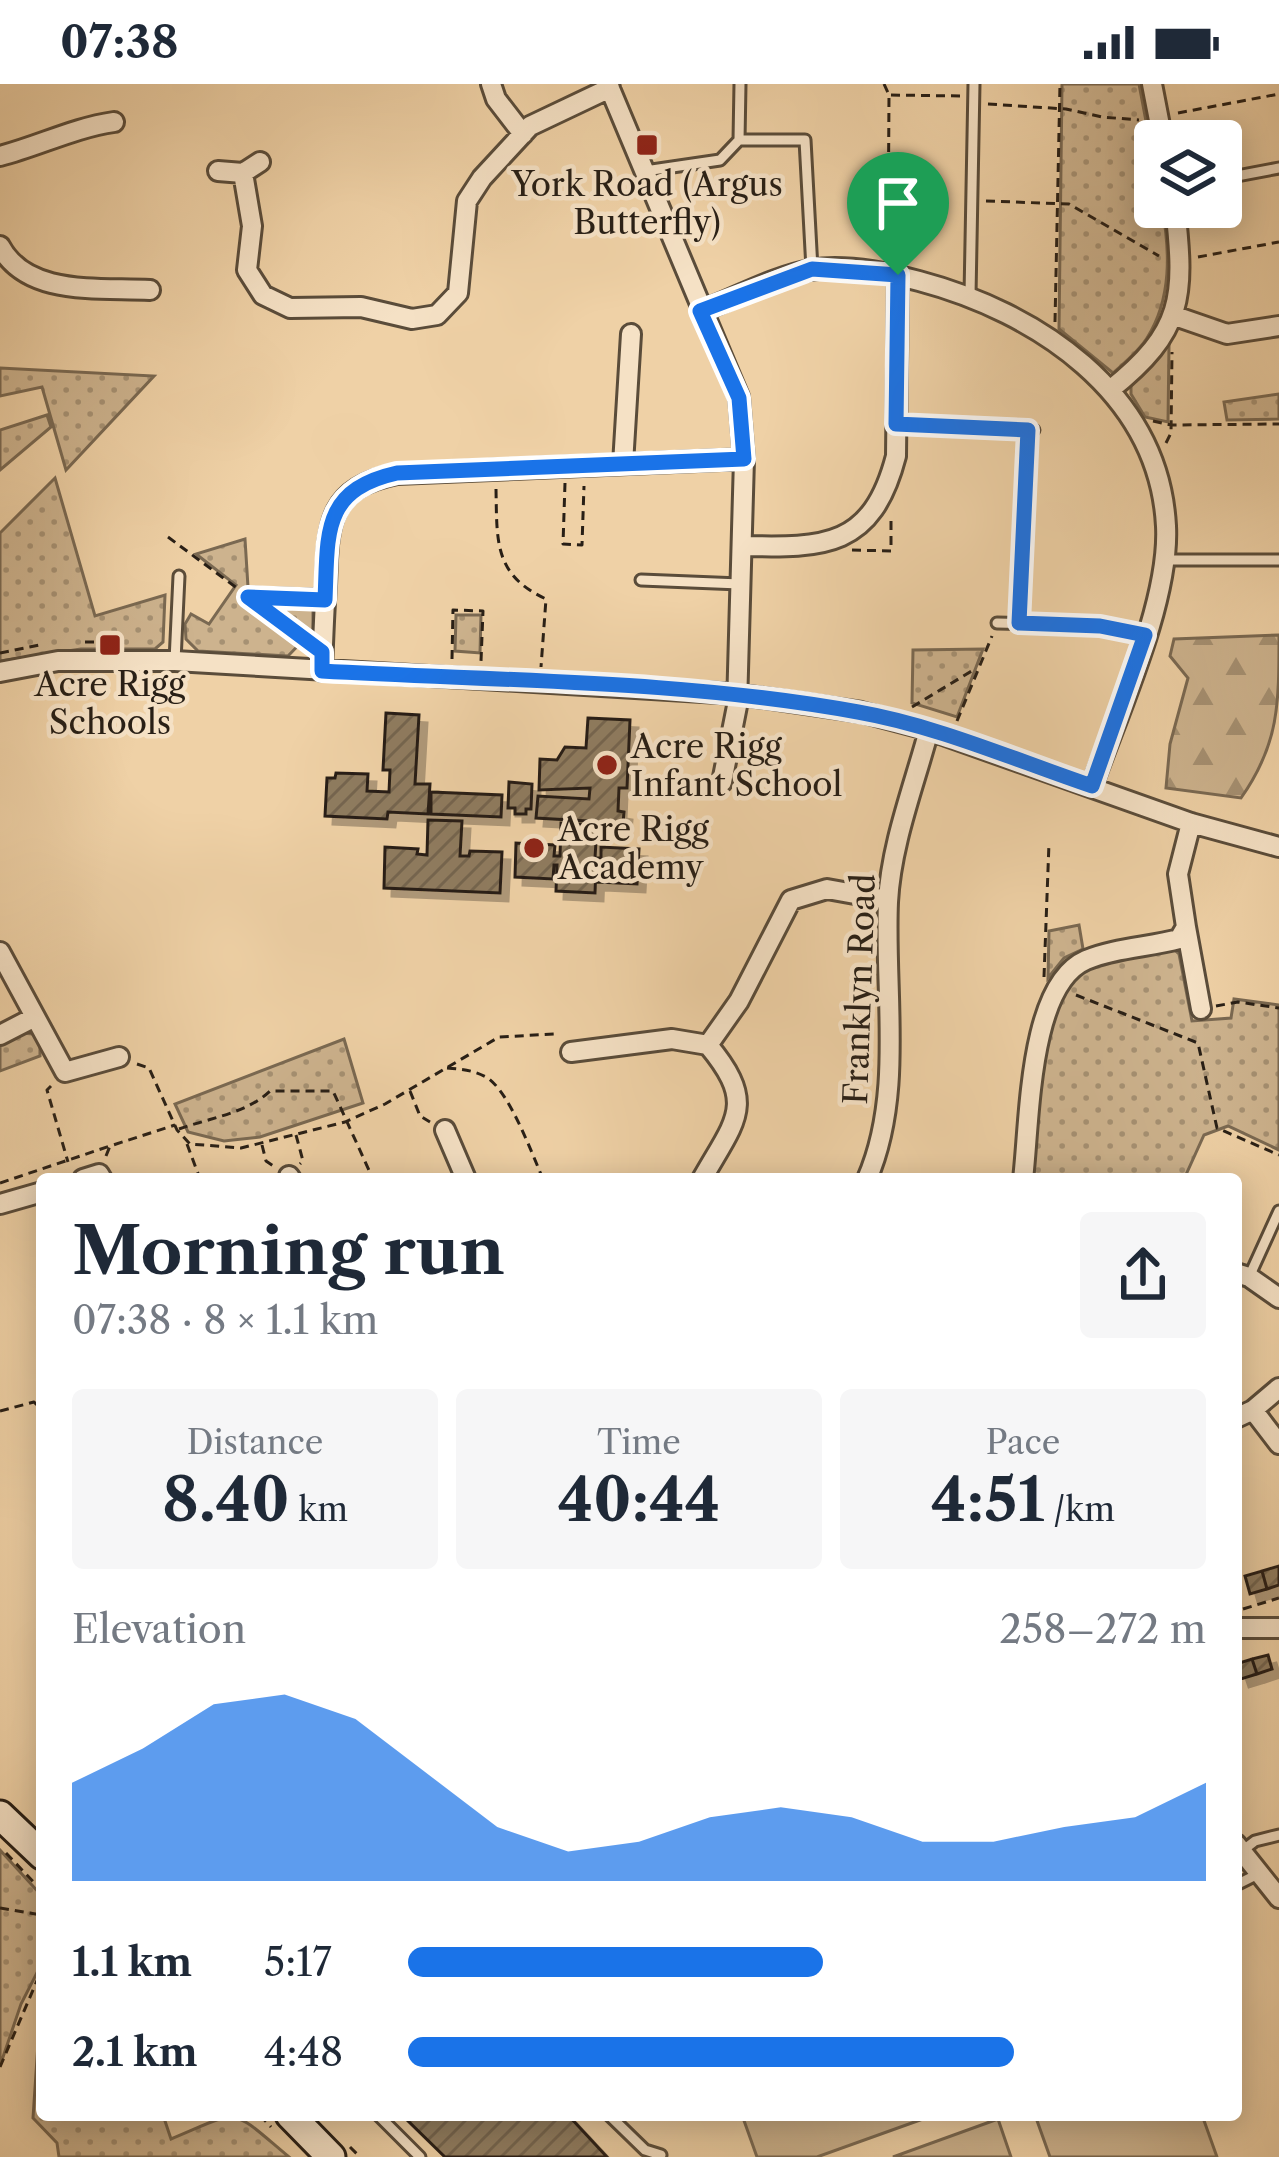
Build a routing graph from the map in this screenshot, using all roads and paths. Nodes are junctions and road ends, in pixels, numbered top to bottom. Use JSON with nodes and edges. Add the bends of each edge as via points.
{"nodes":[{"id":1,"x":491,"y":84,"type":"edge"},
{"id":2,"x":740,"y":84,"type":"edge"},
{"id":3,"x":884,"y":84,"type":"edge"},
{"id":4,"x":974,"y":84,"type":"edge"},
{"id":5,"x":1060,"y":84,"type":"edge"},
{"id":6,"x":1152,"y":84,"type":"edge"},
{"id":7,"x":609,"y":86,"type":"edge"},
{"id":8,"x":1279,"y":94,"type":"edge"},
{"id":9,"x":890,"y":95,"type":"junction"},
{"id":10,"x":974,"y":100,"type":"junction"},
{"id":11,"x":1060,"y":108,"type":"junction"},
{"id":12,"x":1158,"y":117,"type":"junction"},
{"id":13,"x":1159,"y":120,"type":"edge"},
{"id":14,"x":114,"y":122,"type":"dead end"},
{"id":15,"x":523,"y":134,"type":"junction"},
{"id":16,"x":739,"y":140,"type":"junction"},
{"id":17,"x":0,"y":156,"type":"edge"},
{"id":18,"x":1279,"y":168,"type":"edge"},
{"id":19,"x":218,"y":171,"type":"dead end"},
{"id":20,"x":645,"y":171,"type":"junction"},
{"id":21,"x":1242,"y":175,"type":"edge"},
{"id":22,"x":972,"y":201,"type":"junction"},
{"id":23,"x":1057,"y":201,"type":"junction"},
{"id":24,"x":1177,"y":228,"type":"edge"},
{"id":25,"x":1279,"y":242,"type":"edge"},
{"id":26,"x":0,"y":246,"type":"edge"},
{"id":27,"x":1181,"y":260,"type":"junction"},
{"id":28,"x":812,"y":269,"type":"junction"},
{"id":29,"x":893,"y":274,"type":"junction"},
{"id":30,"x":150,"y":290,"type":"dead end"},
{"id":31,"x":970,"y":295,"type":"junction"},
{"id":32,"x":700,"y":311,"type":"junction"},
{"id":33,"x":1172,"y":322,"type":"junction"},
{"id":34,"x":1279,"y":326,"type":"edge"},
{"id":35,"x":632,"y":334,"type":"dead end"},
{"id":36,"x":1054,"y":340,"type":"junction"},
{"id":37,"x":1110,"y":390,"type":"junction"},
{"id":38,"x":1128,"y":416,"type":"junction"},
{"id":39,"x":896,"y":424,"type":"junction"},
{"id":40,"x":1169,"y":424,"type":"junction"},
{"id":41,"x":1279,"y":424,"type":"edge"},
{"id":42,"x":1031,"y":430,"type":"joint"},
{"id":43,"x":744,"y":459,"type":"junction"},
{"id":44,"x":1153,"y":461,"type":"junction"},
{"id":45,"x":623,"y":464,"type":"junction"},
{"id":46,"x":575,"y":466,"type":"junction"},
{"id":47,"x":496,"y":470,"type":"junction"},
{"id":48,"x":168,"y":537,"type":"dead end"},
{"id":49,"x":742,"y":546,"type":"junction"},
{"id":50,"x":1166,"y":560,"type":"junction"},
{"id":51,"x":1279,"y":560,"type":"edge"},
{"id":52,"x":179,"y":576,"type":"dead end"},
{"id":53,"x":641,"y":580,"type":"dead end"},
{"id":54,"x":740,"y":584,"type":"junction"},
{"id":55,"x":248,"y":597,"type":"junction"},
{"id":56,"x":325,"y":600,"type":"junction"},
{"id":57,"x":997,"y":623,"type":"joint"},
{"id":58,"x":1019,"y":623,"type":"junction"},
{"id":59,"x":1145,"y":635,"type":"junction"},
{"id":60,"x":322,"y":661,"type":"junction"},
{"id":61,"x":176,"y":662,"type":"junction"},
{"id":62,"x":977,"y":668,"type":"junction"},
{"id":63,"x":0,"y":672,"type":"edge"},
{"id":64,"x":451,"y":679,"type":"junction"},
{"id":65,"x":480,"y":680,"type":"junction"},
{"id":66,"x":539,"y":683,"type":"junction"},
{"id":67,"x":736,"y":694,"type":"junction"},
{"id":68,"x":910,"y":708,"type":"dead end"},
{"id":69,"x":956,"y":722,"type":"dead end"},
{"id":70,"x":929,"y":730,"type":"junction"},
{"id":71,"x":722,"y":782,"type":"dead end"},
{"id":72,"x":1092,"y":786,"type":"junction"},
{"id":73,"x":1191,"y":823,"type":"junction"},
{"id":74,"x":1049,"y":843,"type":"dead end"},
{"id":75,"x":1279,"y":847,"type":"edge"},
{"id":76,"x":888,"y":900,"type":"junction"},
{"id":77,"x":1186,"y":927,"type":"junction"},
{"id":78,"x":0,"y":952,"type":"edge"},
{"id":79,"x":1054,"y":986,"type":"junction"},
{"id":80,"x":1279,"y":1008,"type":"edge"},
{"id":81,"x":1201,"y":1009,"type":"joint"},
{"id":82,"x":35,"y":1017,"type":"junction"},
{"id":83,"x":0,"y":1035,"type":"edge"},
{"id":84,"x":708,"y":1045,"type":"junction"},
{"id":85,"x":571,"y":1052,"type":"joint"},
{"id":86,"x":118,"y":1057,"type":"joint"},
{"id":87,"x":446,"y":1068,"type":"junction"},
{"id":88,"x":64,"y":1072,"type":"junction"},
{"id":89,"x":410,"y":1090,"type":"junction"},
{"id":90,"x":348,"y":1120,"type":"junction"},
{"id":91,"x":176,"y":1127,"type":"junction"},
{"id":92,"x":445,"y":1130,"type":"joint"},
{"id":93,"x":296,"y":1135,"type":"junction"},
{"id":94,"x":184,"y":1137,"type":"junction"},
{"id":95,"x":262,"y":1143,"type":"junction"},
{"id":96,"x":110,"y":1146,"type":"junction"},
{"id":97,"x":1279,"y":1155,"type":"edge"},
{"id":98,"x":68,"y":1163,"type":"junction"},
{"id":99,"x":97,"y":1173,"type":"edge"},
{"id":100,"x":198,"y":1173,"type":"edge"},
{"id":101,"x":283,"y":1173,"type":"edge"},
{"id":102,"x":294,"y":1173,"type":"edge"},
{"id":103,"x":370,"y":1173,"type":"edge"},
{"id":104,"x":463,"y":1173,"type":"edge"},
{"id":105,"x":540,"y":1173,"type":"edge"},
{"id":106,"x":705,"y":1173,"type":"edge"},
{"id":107,"x":870,"y":1173,"type":"edge"},
{"id":108,"x":1024,"y":1173,"type":"edge"},
{"id":109,"x":0,"y":1183,"type":"edge"},
{"id":110,"x":36,"y":1194,"type":"edge"},
{"id":111,"x":0,"y":1204,"type":"edge"},
{"id":112,"x":1279,"y":1211,"type":"edge"},
{"id":113,"x":1243,"y":1275,"type":"edge"},
{"id":114,"x":1279,"y":1298,"type":"edge"},
{"id":115,"x":1279,"y":1388,"type":"edge"},
{"id":116,"x":36,"y":1404,"type":"edge"},
{"id":117,"x":0,"y":1411,"type":"edge"},
{"id":118,"x":1245,"y":1414,"type":"edge"},
{"id":119,"x":1279,"y":1444,"type":"edge"},
{"id":120,"x":1279,"y":1598,"type":"edge"},
{"id":121,"x":1242,"y":1609,"type":"edge"},
{"id":122,"x":1242,"y":1628,"type":"edge"},
{"id":123,"x":1279,"y":1628,"type":"edge"},
{"id":124,"x":0,"y":1815,"type":"edge"},
{"id":125,"x":1279,"y":1834,"type":"edge"},
{"id":126,"x":0,"y":1847,"type":"edge"},
{"id":127,"x":1242,"y":1847,"type":"edge"},
{"id":128,"x":36,"y":1849,"type":"edge"},
{"id":129,"x":1242,"y":1851,"type":"edge"},
{"id":130,"x":1261,"y":1873,"type":"junction"},
{"id":131,"x":1242,"y":1883,"type":"edge"},
{"id":132,"x":36,"y":1885,"type":"edge"},
{"id":133,"x":1279,"y":1898,"type":"edge"},
{"id":134,"x":0,"y":1908,"type":"edge"},
{"id":135,"x":36,"y":1914,"type":"edge"},
{"id":136,"x":36,"y":1983,"type":"edge"},
{"id":137,"x":0,"y":2067,"type":"edge"},
{"id":138,"x":296,"y":2121,"type":"edge"},
{"id":139,"x":384,"y":2121,"type":"edge"},
{"id":140,"x":615,"y":2121,"type":"edge"},
{"id":141,"x":661,"y":2155,"type":"edge"},
{"id":142,"x":331,"y":2157,"type":"edge"},
{"id":143,"x":420,"y":2157,"type":"edge"}],
"edges":[{"from":1,"to":15,"type":"street"},
{"from":2,"to":16,"type":"lane"},
{"from":3,"to":9,"type":"path"},
{"from":4,"to":10,"type":"lane"},
{"from":5,"to":11,"type":"path"},
{"from":6,"to":12,"type":"street"},
{"from":7,"to":15,"type":"street"},
{"from":7,"to":20,"type":"street"},
{"from":8,"to":12,"type":"path"},
{"from":9,"to":10,"type":"path"},
{"from":9,"to":29,"type":"path"},
{"from":10,"to":11,"type":"path"},
{"from":10,"to":22,"type":"lane"},
{"from":11,"to":12,"type":"path","via":[[1125,120]]},
{"from":11,"to":23,"type":"path"},
{"from":12,"to":13,"type":"street"},
{"from":14,"to":17,"type":"street"},
{"from":15,"to":19,"type":"street","via":[[467,201],[458,293],[437,315],[412,320],[362,307],[290,308],[263,295],[247,271],[252,168]]},
{"from":16,"to":20,"type":"lane","via":[[720,160]]},
{"from":16,"to":28,"type":"lane","via":[[805,140]]},
{"from":18,"to":21,"type":"lane"},
{"from":20,"to":32,"type":"street"},
{"from":22,"to":23,"type":"path"},
{"from":22,"to":31,"type":"lane"},
{"from":23,"to":27,"type":"path","via":[[1148,253]]},
{"from":23,"to":36,"type":"path"},
{"from":24,"to":27,"type":"street"},
{"from":25,"to":27,"type":"path"},
{"from":26,"to":30,"type":"street","via":[[14,268],[37,282]]},
{"from":27,"to":33,"type":"street"},
{"from":28,"to":29,"type":"street"},
{"from":28,"to":32,"type":"street"},
{"from":29,"to":31,"type":"street"},
{"from":29,"to":39,"type":"street"},
{"from":31,"to":36,"type":"street"},
{"from":32,"to":43,"type":"street","via":[[739,398]]},
{"from":33,"to":34,"type":"street","via":[[1227,334]]},
{"from":33,"to":37,"type":"street","via":[[1142,364]]},
{"from":33,"to":40,"type":"path"},
{"from":35,"to":45,"type":"street"},
{"from":36,"to":37,"type":"street"},
{"from":37,"to":38,"type":"street"},
{"from":38,"to":40,"type":"path"},
{"from":38,"to":44,"type":"street"},
{"from":39,"to":42,"type":"lane"},
{"from":39,"to":49,"type":"street","via":[[890,480],[849,534],[817,546]]},
{"from":40,"to":41,"type":"path"},
{"from":40,"to":44,"type":"path"},
{"from":42,"to":58,"type":"path"},
{"from":43,"to":45,"type":"street"},
{"from":43,"to":49,"type":"street"},
{"from":44,"to":50,"type":"street"},
{"from":45,"to":46,"type":"street"},
{"from":46,"to":46,"type":"path","via":[[582,545],[562,544]]},
{"from":46,"to":47,"type":"street"},
{"from":47,"to":56,"type":"street","via":[[368,480],[328,524]]},
{"from":47,"to":66,"type":"path","via":[[502,556],[512,579],[546,598]]},
{"from":48,"to":55,"type":"path"},
{"from":49,"to":54,"type":"street"},
{"from":50,"to":51,"type":"lane"},
{"from":50,"to":59,"type":"street"},
{"from":52,"to":61,"type":"lane"},
{"from":53,"to":54,"type":"lane"},
{"from":54,"to":67,"type":"street"},
{"from":55,"to":56,"type":"path"},
{"from":55,"to":60,"type":"path"},
{"from":56,"to":60,"type":"street"},
{"from":57,"to":58,"type":"lane"},
{"from":57,"to":62,"type":"path"},
{"from":58,"to":59,"type":"lane"},
{"from":59,"to":72,"type":"street"},
{"from":60,"to":61,"type":"street"},
{"from":60,"to":64,"type":"street"},
{"from":61,"to":63,"type":"street","via":[[58,661]]},
{"from":62,"to":68,"type":"path"},
{"from":62,"to":69,"type":"path"},
{"from":64,"to":65,"type":"street"},
{"from":64,"to":65,"type":"path","via":[[453,610],[482,610]]},
{"from":65,"to":66,"type":"street"},
{"from":66,"to":67,"type":"street"},
{"from":67,"to":70,"type":"street"},
{"from":67,"to":71,"type":"street"},
{"from":70,"to":72,"type":"street"},
{"from":70,"to":76,"type":"street","name":"Franklyn Road"},
{"from":72,"to":73,"type":"street"},
{"from":73,"to":75,"type":"street"},
{"from":73,"to":77,"type":"street","via":[[1178,874]]},
{"from":74,"to":79,"type":"path","via":[[1044,983]]},
{"from":76,"to":84,"type":"street","via":[[827,889],[791,900]]},
{"from":76,"to":107,"type":"street","name":"Franklyn Road","via":[[887,1101]]},
{"from":77,"to":79,"type":"street","via":[[1179,939],[1084,960]]},
{"from":77,"to":81,"type":"street"},
{"from":78,"to":82,"type":"street"},
{"from":79,"to":97,"type":"path","via":[[1198,1043],[1217,1128]]},
{"from":79,"to":108,"type":"street","via":[[1041,1028]]},
{"from":80,"to":81,"type":"path","via":[[1238,1002]]},
{"from":82,"to":83,"type":"street"},
{"from":82,"to":88,"type":"street"},
{"from":84,"to":85,"type":"street","via":[[672,1040]]},
{"from":84,"to":106,"type":"street","via":[[739,1089],[737,1118]]},
{"from":85,"to":87,"type":"path","via":[[555,1034],[499,1037]]},
{"from":86,"to":88,"type":"street"},
{"from":86,"to":91,"type":"path","via":[[149,1068]]},
{"from":87,"to":89,"type":"path"},
{"from":87,"to":105,"type":"path","via":[[491,1079]]},
{"from":88,"to":98,"type":"path","via":[[47,1090]]},
{"from":89,"to":90,"type":"path"},
{"from":89,"to":92,"type":"path","via":[[420,1116]]},
{"from":90,"to":91,"type":"path","via":[[333,1090],[270,1091],[254,1107]]},
{"from":90,"to":93,"type":"path"},
{"from":90,"to":103,"type":"path"},
{"from":91,"to":94,"type":"path"},
{"from":91,"to":96,"type":"path"},
{"from":92,"to":104,"type":"street"},
{"from":93,"to":95,"type":"path"},
{"from":93,"to":102,"type":"path","via":[[303,1161]]},
{"from":94,"to":95,"type":"path","via":[[241,1148]]},
{"from":94,"to":100,"type":"path"},
{"from":95,"to":101,"type":"path","via":[[266,1161]]},
{"from":96,"to":98,"type":"path"},
{"from":96,"to":99,"type":"path"},
{"from":98,"to":109,"type":"path"},
{"from":110,"to":111,"type":"street"},
{"from":112,"to":113,"type":"lane"},
{"from":113,"to":114,"type":"street"},
{"from":115,"to":118,"type":"street"},
{"from":116,"to":117,"type":"path"},
{"from":118,"to":119,"type":"street"},
{"from":120,"to":121,"type":"path"},
{"from":122,"to":123,"type":"street"},
{"from":124,"to":128,"type":"main road"},
{"from":125,"to":127,"type":"lane"},
{"from":126,"to":132,"type":"path"},
{"from":129,"to":130,"type":"street"},
{"from":130,"to":131,"type":"lane"},
{"from":130,"to":133,"type":"street"},
{"from":134,"to":135,"type":"path"},
{"from":136,"to":137,"type":"path"},
{"from":138,"to":142,"type":"main road"},
{"from":139,"to":143,"type":"lane"},
{"from":140,"to":141,"type":"lane"}]}
